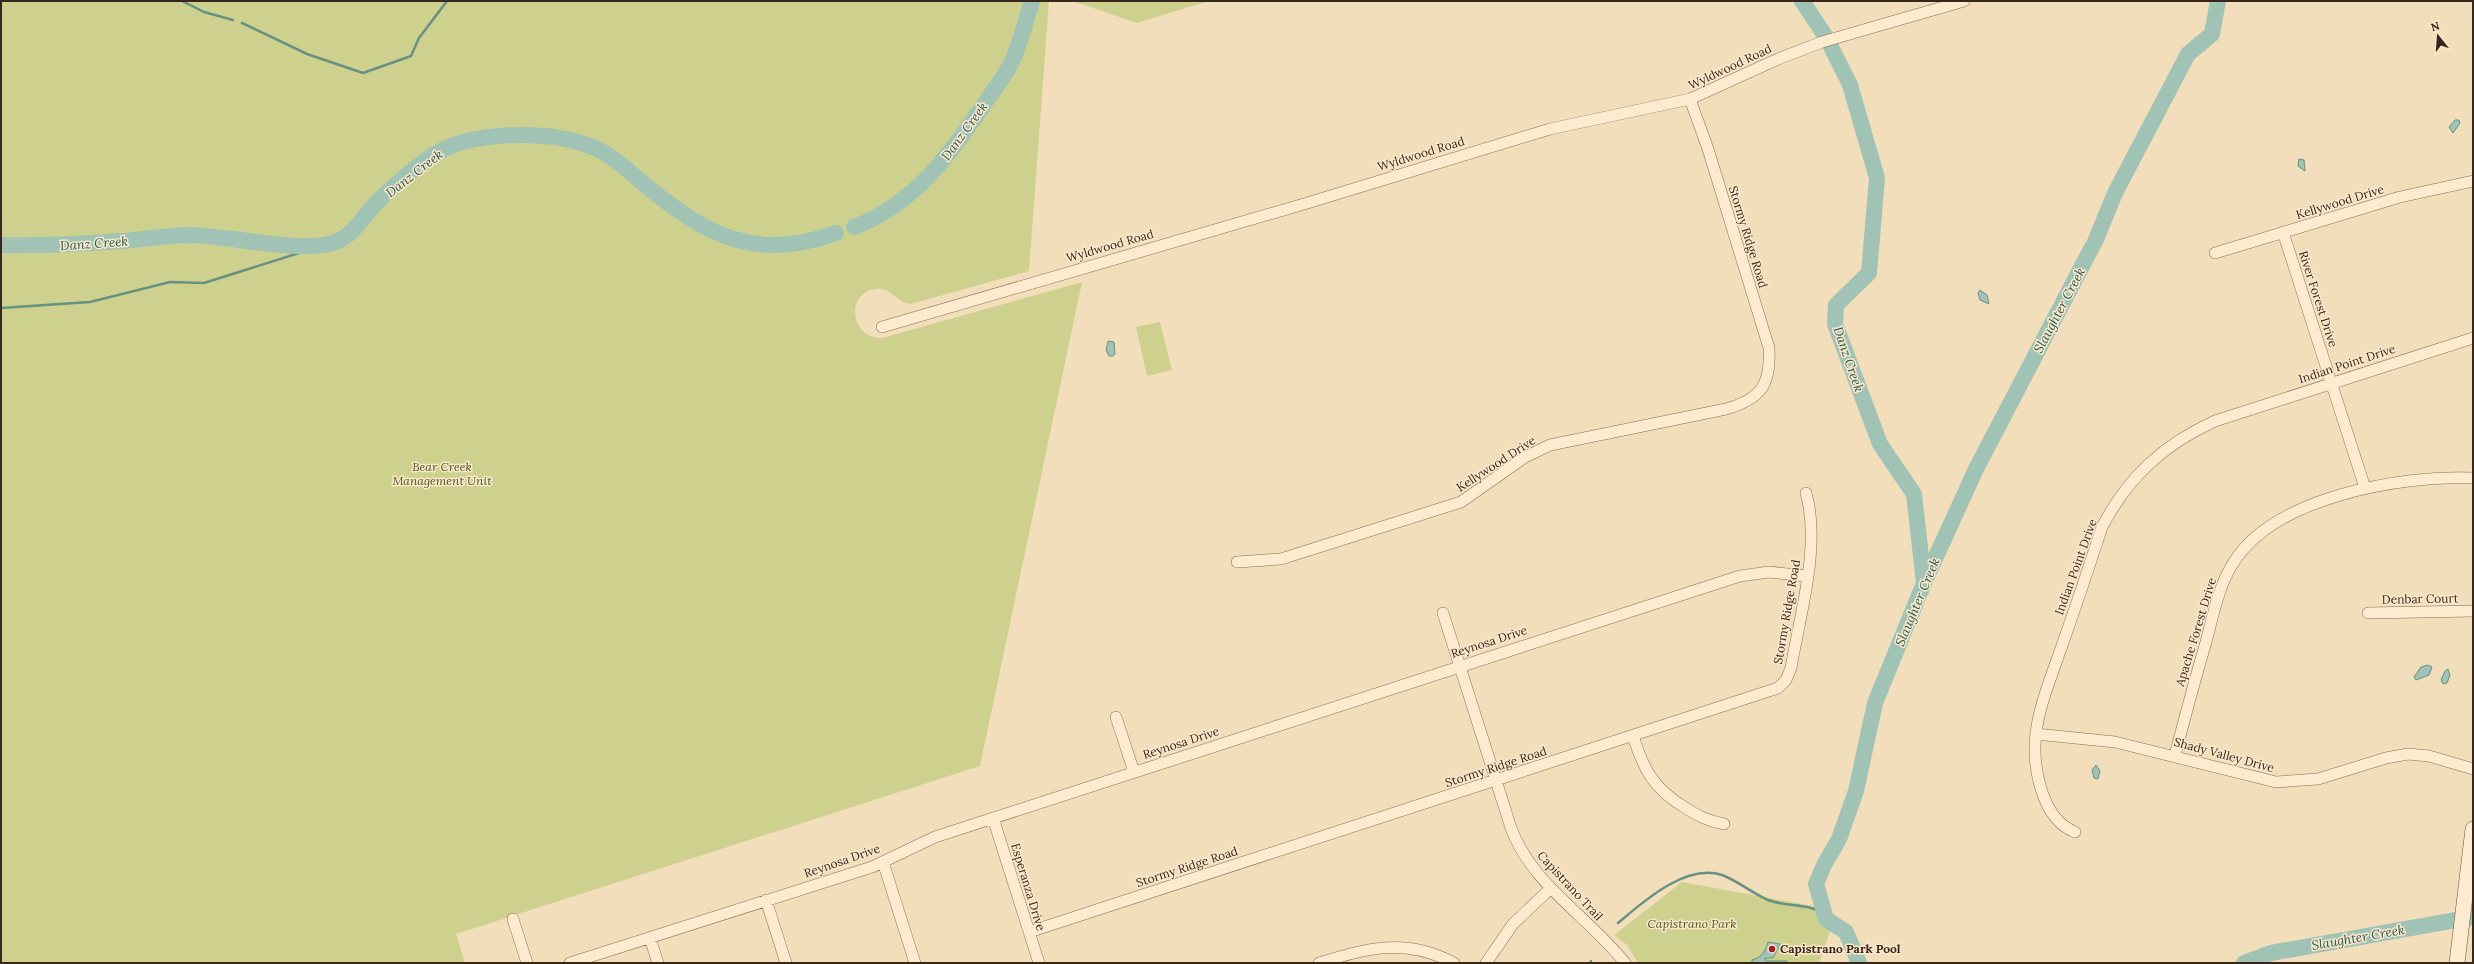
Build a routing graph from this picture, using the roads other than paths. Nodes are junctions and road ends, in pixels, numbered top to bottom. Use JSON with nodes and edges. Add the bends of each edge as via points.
{"nodes":[{"id":1,"x":1964,"y":1,"type":"edge"},
{"id":2,"x":1690,"y":100,"type":"junction"},
{"id":3,"x":2473,"y":181,"type":"edge"},
{"id":4,"x":2283,"y":232,"type":"junction"},
{"id":5,"x":2215,"y":253,"type":"dead end"},
{"id":6,"x":882,"y":327,"type":"dead end"},
{"id":7,"x":2473,"y":338,"type":"edge"},
{"id":8,"x":2332,"y":383,"type":"junction"},
{"id":9,"x":1765,"y":384,"type":"joint"},
{"id":10,"x":2473,"y":478,"type":"edge"},
{"id":11,"x":2365,"y":488,"type":"junction"},
{"id":12,"x":1806,"y":493,"type":"dead end"},
{"id":13,"x":1237,"y":562,"type":"dead end"},
{"id":14,"x":1807,"y":576,"type":"junction"},
{"id":15,"x":2473,"y":611,"type":"edge"},
{"id":16,"x":1443,"y":612,"type":"dead end"},
{"id":17,"x":2368,"y":613,"type":"dead end"},
{"id":18,"x":1460,"y":666,"type":"junction"},
{"id":19,"x":1116,"y":717,"type":"dead end"},
{"id":20,"x":2036,"y":734,"type":"junction"},
{"id":21,"x":1633,"y":736,"type":"junction"},
{"id":22,"x":2175,"y":756,"type":"junction"},
{"id":23,"x":2473,"y":769,"type":"edge"},
{"id":24,"x":1134,"y":772,"type":"junction"},
{"id":25,"x":1497,"y":781,"type":"junction"},
{"id":26,"x":993,"y":818,"type":"junction"},
{"id":27,"x":1724,"y":824,"type":"dead end"},
{"id":28,"x":2473,"y":829,"type":"edge"},
{"id":29,"x":2074,"y":832,"type":"dead end"},
{"id":30,"x":883,"y":862,"type":"junction"},
{"id":31,"x":1551,"y":888,"type":"junction"},
{"id":32,"x":766,"y":900,"type":"junction"},
{"id":33,"x":513,"y":919,"type":"dead end"},
{"id":34,"x":1029,"y":932,"type":"junction"},
{"id":35,"x":650,"y":938,"type":"junction"},
{"id":36,"x":527,"y":963,"type":"edge"},
{"id":37,"x":570,"y":963,"type":"edge"},
{"id":38,"x":658,"y":963,"type":"edge"},
{"id":39,"x":786,"y":963,"type":"edge"},
{"id":40,"x":914,"y":963,"type":"edge"},
{"id":41,"x":1039,"y":963,"type":"edge"},
{"id":42,"x":1319,"y":963,"type":"edge"},
{"id":43,"x":1454,"y":963,"type":"edge"},
{"id":44,"x":1486,"y":963,"type":"edge"},
{"id":45,"x":1625,"y":963,"type":"edge"},
{"id":46,"x":2457,"y":963,"type":"edge"}],
"edges":[{"from":1,"to":2,"type":"street","name":"Wyldwood Road","via":[[1822,42],[1778,59]]},
{"from":2,"to":6,"type":"street","name":"Wyldwood Road","via":[[1550,129]]},
{"from":2,"to":9,"type":"street","name":"Stormy Ridge Road","via":[[1708,149],[1769,348],[1770,362]]},
{"from":3,"to":4,"type":"street","name":"Kellywood Drive","via":[[2400,197]]},
{"from":4,"to":5,"type":"street","name":"Kellywood Drive"},
{"from":4,"to":8,"type":"street","name":"River Forest Drive"},
{"from":7,"to":8,"type":"street","name":"Indian Point Drive"},
{"from":8,"to":11,"type":"street","name":"River Forest Drive"},
{"from":8,"to":20,"type":"street","name":"Indian Point Drive","via":[[2215,421],[2194,431],[2159,454],[2132,480],[2102,527],[2051,679]]},
{"from":9,"to":13,"type":"street","name":"Kellywood Drive","via":[[1752,399],[1726,409],[1550,445],[1525,457],[1473,496],[1419,517],[1281,559]]},
{"from":10,"to":11,"type":"street","name":"Apache Forest Drive","via":[[2421,479]]},
{"from":11,"to":22,"type":"street","name":"Apache Forest Drive","via":[[2307,507],[2280,520],[2264,530],[2239,554],[2223,583],[2215,607]]},
{"from":12,"to":14,"type":"street","name":"Stormy Ridge Road","via":[[1812,515],[1813,533]]},
{"from":14,"to":18,"type":"street","name":"Reynosa Drive","via":[[1769,572],[1740,576]]},
{"from":14,"to":21,"type":"street","name":"Stormy Ridge Road","via":[[1791,668],[1783,684],[1770,691]]},
{"from":15,"to":17,"type":"street","name":"Denbar Court"},
{"from":16,"to":18,"type":"street","name":"Capistrano Trail"},
{"from":18,"to":24,"type":"street","name":"Reynosa Drive"},
{"from":18,"to":25,"type":"street","name":"Capistrano Trail"},
{"from":19,"to":24,"type":"street"},
{"from":20,"to":22,"type":"street","name":"Shady Valley Drive","via":[[2109,741]]},
{"from":20,"to":29,"type":"street","name":"Indian Point Drive","via":[[2036,768],[2045,799],[2061,825]]},
{"from":21,"to":25,"type":"street","name":"Stormy Ridge Road"},
{"from":21,"to":27,"type":"street","via":[[1645,770],[1659,789],[1707,821]]},
{"from":22,"to":23,"type":"street","name":"Shady Valley Drive","via":[[2276,782],[2318,779],[2386,758],[2408,754],[2429,756]]},
{"from":24,"to":26,"type":"street","name":"Reynosa Drive"},
{"from":25,"to":31,"type":"street","name":"Capistrano Trail","via":[[1520,848],[1532,867]]},
{"from":25,"to":34,"type":"street","name":"Stormy Ridge Road"},
{"from":26,"to":30,"type":"street","name":"Reynosa Drive","via":[[926,840]]},
{"from":26,"to":34,"type":"street","name":"Esperanza Drive"},
{"from":28,"to":46,"type":"main road"},
{"from":30,"to":32,"type":"street","name":"Reynosa Drive"},
{"from":30,"to":40,"type":"street"},
{"from":31,"to":44,"type":"street","via":[[1513,924]]},
{"from":31,"to":45,"type":"street","name":"Capistrano Trail"},
{"from":32,"to":35,"type":"street","name":"Reynosa Drive"},
{"from":32,"to":39,"type":"street"},
{"from":33,"to":36,"type":"street"},
{"from":34,"to":41,"type":"street","name":"Esperanza Drive"},
{"from":35,"to":37,"type":"street","name":"Reynosa Drive"},
{"from":35,"to":38,"type":"street"},
{"from":42,"to":43,"type":"street","via":[[1381,947],[1417,950]]}]}
